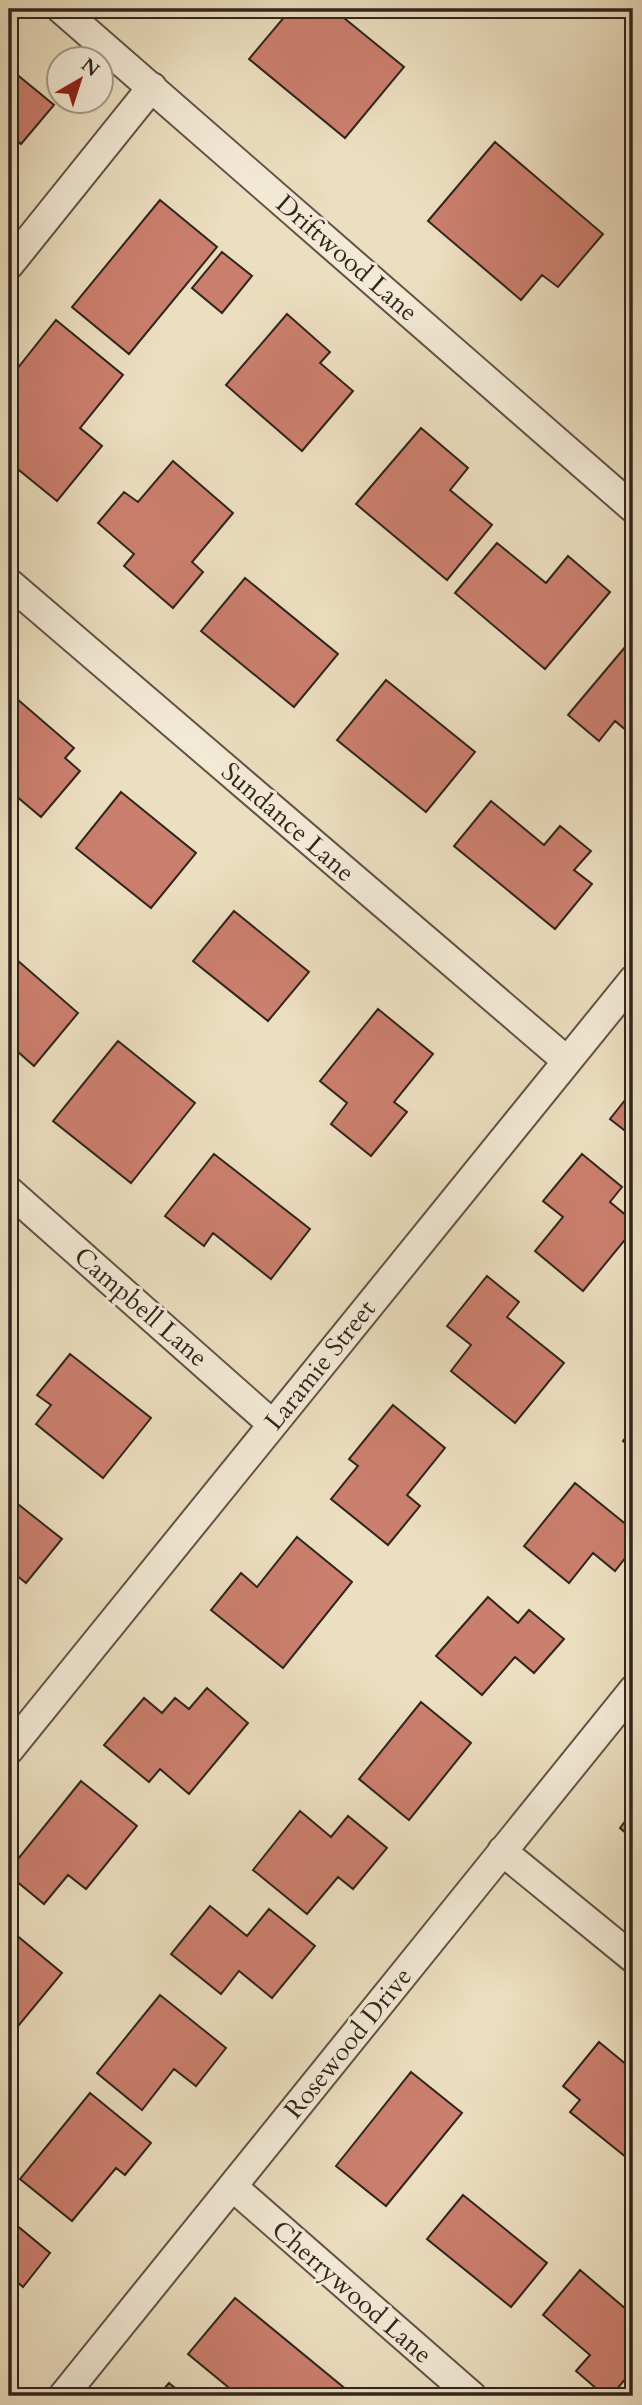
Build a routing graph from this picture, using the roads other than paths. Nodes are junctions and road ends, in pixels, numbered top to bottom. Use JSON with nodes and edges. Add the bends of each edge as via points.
{"nodes":[{"id":1,"x":61,"y":9,"type":"edge"},
{"id":2,"x":152,"y":88,"type":"junction"},
{"id":3,"x":9,"y":265,"type":"edge"},
{"id":4,"x":633,"y":508,"type":"edge"},
{"id":5,"x":9,"y":583,"type":"edge"},
{"id":6,"x":633,"y":980,"type":"edge"},
{"id":7,"x":568,"y":1061,"type":"junction"},
{"id":8,"x":9,"y":1191,"type":"edge"},
{"id":9,"x":272,"y":1424,"type":"junction"},
{"id":10,"x":633,"y":1690,"type":"edge"},
{"id":11,"x":9,"y":1750,"type":"edge"},
{"id":12,"x":502,"y":1851,"type":"junction"},
{"id":13,"x":633,"y":1958,"type":"edge"},
{"id":14,"x":233,"y":2187,"type":"junction"},
{"id":15,"x":63,"y":2396,"type":"edge"},
{"id":16,"x":471,"y":2396,"type":"edge"}],
"edges":[{"from":1,"to":2,"type":"street","name":"Driftwood Lane"},
{"from":2,"to":3,"type":"street"},
{"from":2,"to":4,"type":"street","name":"Driftwood Lane"},
{"from":5,"to":7,"type":"street","name":"Sundance Lane"},
{"from":6,"to":7,"type":"street","name":"Laramie Street"},
{"from":7,"to":9,"type":"street","name":"Laramie Street"},
{"from":8,"to":9,"type":"street","name":"Campbell Lane"},
{"from":9,"to":11,"type":"street","name":"Laramie Street"},
{"from":10,"to":12,"type":"street","name":"Rosewood Drive"},
{"from":12,"to":13,"type":"street"},
{"from":12,"to":14,"type":"street","name":"Rosewood Drive"},
{"from":14,"to":15,"type":"street","name":"Rosewood Drive"},
{"from":14,"to":16,"type":"street","name":"Cherrywood Lane"}]}
